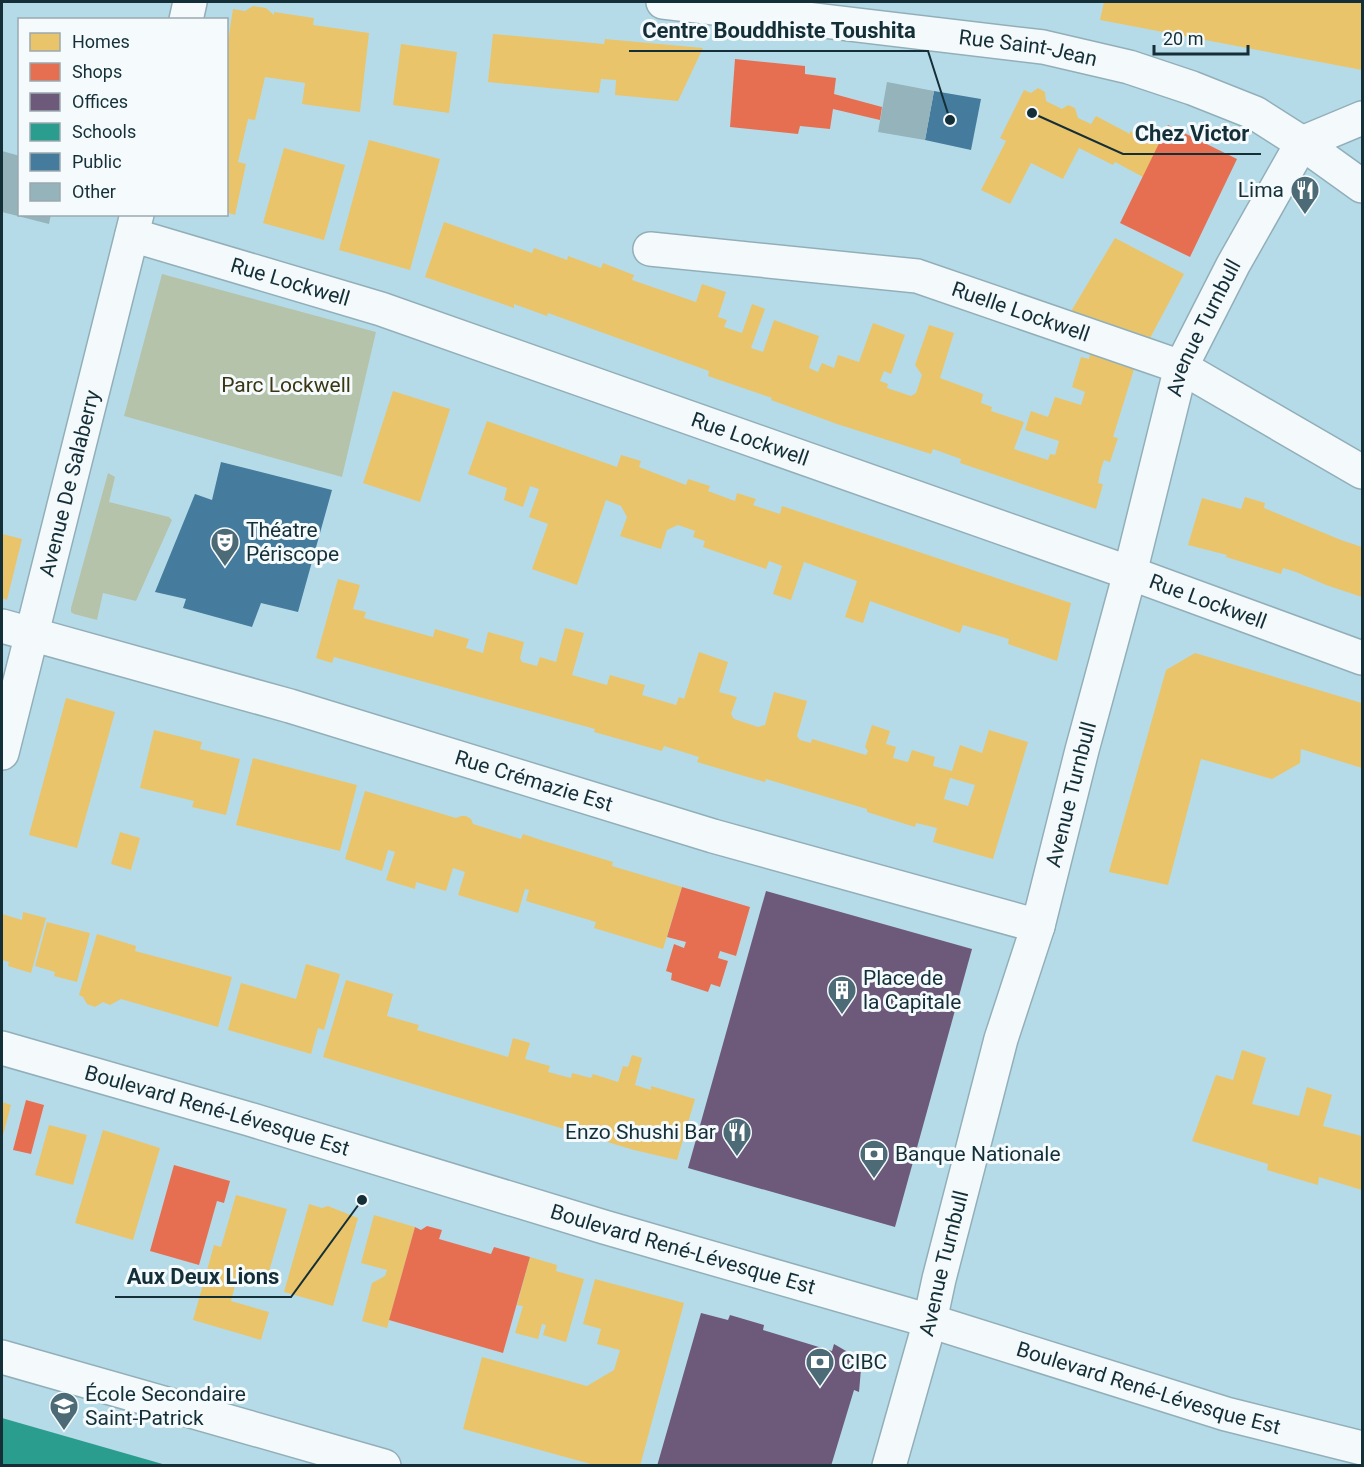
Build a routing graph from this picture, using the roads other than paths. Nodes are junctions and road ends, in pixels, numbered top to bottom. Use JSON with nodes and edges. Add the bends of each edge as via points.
{"nodes":[{"id":1,"x":190,"y":2,"type":"edge"},
{"id":2,"x":663,"y":2,"type":"edge"},
{"id":3,"x":748,"y":7,"type":"edge"},
{"id":4,"x":186,"y":18,"type":"edge"},
{"id":5,"x":1362,"y":118,"type":"edge"},
{"id":6,"x":1302,"y":143,"type":"junction"},
{"id":7,"x":1362,"y":186,"type":"edge"},
{"id":8,"x":134,"y":225,"type":"edge"},
{"id":9,"x":650,"y":249,"type":"dead end"},
{"id":10,"x":1181,"y":367,"type":"junction"},
{"id":11,"x":1362,"y":472,"type":"edge"},
{"id":12,"x":1130,"y":573,"type":"junction"},
{"id":13,"x":16,"y":630,"type":"edge"},
{"id":14,"x":1362,"y":658,"type":"edge"},
{"id":15,"x":2,"y":753,"type":"edge"},
{"id":16,"x":1038,"y":926,"type":"junction"},
{"id":17,"x":2,"y":1048,"type":"edge"},
{"id":18,"x":930,"y":1321,"type":"junction"},
{"id":19,"x":2,"y":1357,"type":"edge"},
{"id":20,"x":1362,"y":1448,"type":"edge"},
{"id":21,"x":384,"y":1466,"type":"edge"},
{"id":22,"x":889,"y":1466,"type":"edge"}],
"edges":[{"from":1,"to":4,"type":"street"},
{"from":2,"to":3,"type":"street","name":"Rue Saint-Jean"},
{"from":3,"to":6,"type":"street","name":"Rue Saint-Jean","via":[[1043,47],[1118,64],[1192,88],[1254,114]]},
{"from":5,"to":6,"type":"street"},
{"from":6,"to":7,"type":"street","name":"Rue Saint-Jean"},
{"from":6,"to":10,"type":"street","name":"Avenue Turnbull"},
{"from":8,"to":12,"type":"street","name":"Rue Lockwell"},
{"from":8,"to":13,"type":"street","name":"Avenue De Salaberry"},
{"from":9,"to":10,"type":"street","name":"Ruelle Lockwell","via":[[917,276]]},
{"from":10,"to":11,"type":"street","name":"Ruelle Lockwell"},
{"from":10,"to":12,"type":"street","name":"Avenue Turnbull"},
{"from":12,"to":14,"type":"street","name":"Rue Lockwell"},
{"from":12,"to":16,"type":"street","name":"Avenue Turnbull"},
{"from":13,"to":15,"type":"street","name":"Avenue De Salaberry"},
{"from":13,"to":16,"type":"street","name":"Rue Crémazie Est","via":[[290,706],[713,836]]},
{"from":16,"to":18,"type":"street","name":"Avenue Turnbull","via":[[1001,1039]]},
{"from":17,"to":18,"type":"street","name":"Boulevard René-Lévesque Est"},
{"from":18,"to":20,"type":"street","name":"Boulevard René-Lévesque Est","via":[[1226,1414]]},
{"from":18,"to":22,"type":"street","name":"Avenue Turnbull"},
{"from":19,"to":21,"type":"street"}]}
